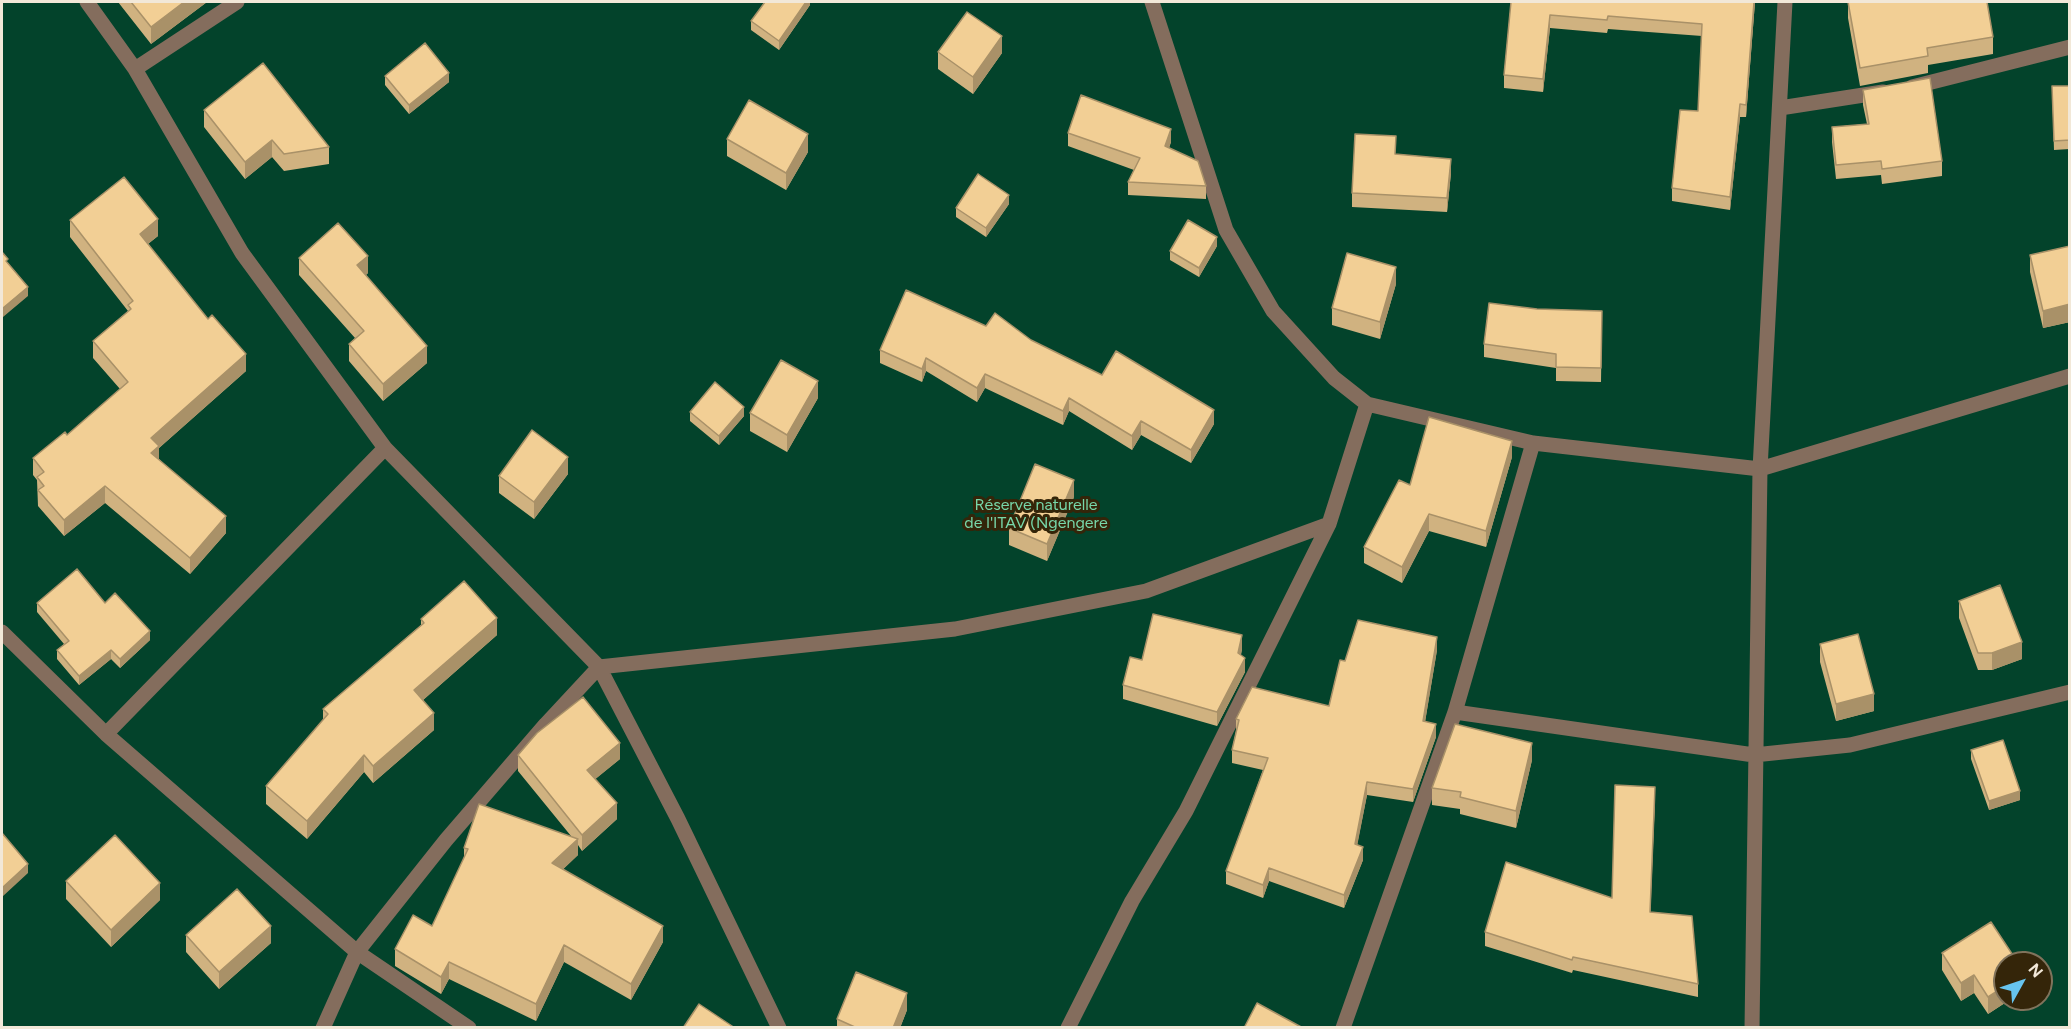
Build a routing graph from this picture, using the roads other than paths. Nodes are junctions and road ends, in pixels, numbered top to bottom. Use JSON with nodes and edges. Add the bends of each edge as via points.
{"nodes":[{"id":1,"x":87,"y":2,"type":"edge"},
{"id":2,"x":237,"y":2,"type":"edge"},
{"id":3,"x":1152,"y":2,"type":"edge"},
{"id":4,"x":1785,"y":2,"type":"edge"},
{"id":5,"x":2070,"y":47,"type":"edge"},
{"id":6,"x":135,"y":69,"type":"junction"},
{"id":7,"x":1780,"y":108,"type":"junction"},
{"id":8,"x":2070,"y":376,"type":"edge"},
{"id":9,"x":1367,"y":404,"type":"junction"},
{"id":10,"x":1533,"y":443,"type":"junction"},
{"id":11,"x":385,"y":448,"type":"junction"},
{"id":12,"x":1760,"y":469,"type":"junction"},
{"id":13,"x":1329,"y":524,"type":"junction"},
{"id":14,"x":2,"y":632,"type":"edge"},
{"id":15,"x":599,"y":667,"type":"junction"},
{"id":16,"x":2070,"y":692,"type":"edge"},
{"id":17,"x":1455,"y":712,"type":"junction"},
{"id":18,"x":106,"y":734,"type":"junction"},
{"id":19,"x":1754,"y":755,"type":"junction"},
{"id":20,"x":357,"y":952,"type":"junction"},
{"id":21,"x":323,"y":1028,"type":"edge"},
{"id":22,"x":469,"y":1028,"type":"edge"},
{"id":23,"x":779,"y":1028,"type":"edge"},
{"id":24,"x":1068,"y":1028,"type":"edge"},
{"id":25,"x":1343,"y":1028,"type":"edge"},
{"id":26,"x":1752,"y":1028,"type":"edge"}],
"edges":[{"from":1,"to":6,"type":"street"},
{"from":2,"to":6,"type":"street"},
{"from":3,"to":9,"type":"street","via":[[1226,230],[1273,311],[1334,378]]},
{"from":4,"to":7,"type":"street"},
{"from":5,"to":7,"type":"street","via":[[1914,87]]},
{"from":6,"to":11,"type":"street","via":[[242,253]]},
{"from":7,"to":12,"type":"street"},
{"from":8,"to":12,"type":"street"},
{"from":9,"to":10,"type":"street"},
{"from":9,"to":13,"type":"street"},
{"from":10,"to":12,"type":"street"},
{"from":10,"to":17,"type":"street"},
{"from":11,"to":15,"type":"street"},
{"from":11,"to":18,"type":"street"},
{"from":12,"to":19,"type":"street"},
{"from":13,"to":15,"type":"street","via":[[1146,591],[955,630]]},
{"from":13,"to":24,"type":"street","via":[[1186,811],[1132,901]]},
{"from":14,"to":18,"type":"street"},
{"from":15,"to":20,"type":"street","via":[[446,840]]},
{"from":15,"to":23,"type":"street"},
{"from":16,"to":19,"type":"street","via":[[1850,745]]},
{"from":17,"to":19,"type":"street"},
{"from":17,"to":25,"type":"street"},
{"from":18,"to":20,"type":"street"},
{"from":19,"to":26,"type":"street"},
{"from":20,"to":21,"type":"street"},
{"from":20,"to":22,"type":"street"}]}
